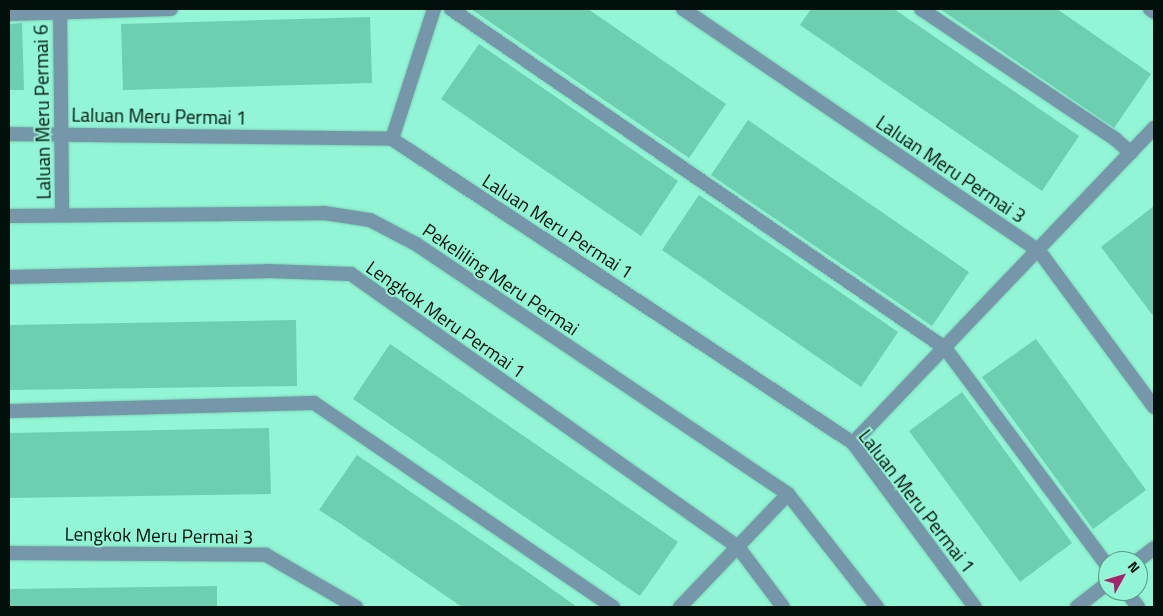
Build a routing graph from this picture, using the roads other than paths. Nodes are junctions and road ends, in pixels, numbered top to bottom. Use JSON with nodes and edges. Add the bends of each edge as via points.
{"nodes":[{"id":1,"x":171,"y":9,"type":"edge"},
{"id":2,"x":434,"y":9,"type":"edge"},
{"id":3,"x":451,"y":9,"type":"edge"},
{"id":4,"x":683,"y":9,"type":"edge"},
{"id":5,"x":921,"y":9,"type":"edge"},
{"id":6,"x":1150,"y":9,"type":"edge"},
{"id":7,"x":60,"y":11,"type":"edge"},
{"id":8,"x":1154,"y":12,"type":"edge"},
{"id":9,"x":9,"y":14,"type":"edge"},
{"id":10,"x":1154,"y":128,"type":"edge"},
{"id":11,"x":61,"y":133,"type":"junction"},
{"id":12,"x":9,"y":134,"type":"edge"},
{"id":13,"x":392,"y":139,"type":"junction"},
{"id":14,"x":1131,"y":153,"type":"junction"},
{"id":15,"x":62,"y":215,"type":"junction"},
{"id":16,"x":9,"y":216,"type":"edge"},
{"id":17,"x":1039,"y":251,"type":"junction"},
{"id":18,"x":9,"y":278,"type":"edge"},
{"id":19,"x":945,"y":348,"type":"junction"},
{"id":20,"x":1154,"y":407,"type":"edge"},
{"id":21,"x":9,"y":411,"type":"edge"},
{"id":22,"x":853,"y":443,"type":"junction"},
{"id":23,"x":788,"y":494,"type":"junction"},
{"id":24,"x":738,"y":547,"type":"junction"},
{"id":25,"x":9,"y":552,"type":"edge"},
{"id":26,"x":1098,"y":554,"type":"edge"},
{"id":27,"x":1098,"y":591,"type":"edge"},
{"id":28,"x":356,"y":607,"type":"edge"},
{"id":29,"x":613,"y":607,"type":"edge"},
{"id":30,"x":680,"y":607,"type":"edge"},
{"id":31,"x":783,"y":607,"type":"edge"},
{"id":32,"x":878,"y":607,"type":"edge"},
{"id":33,"x":975,"y":607,"type":"edge"},
{"id":34,"x":1077,"y":607,"type":"edge"}],
"edges":[{"from":1,"to":7,"type":"street"},
{"from":2,"to":13,"type":"street"},
{"from":3,"to":19,"type":"street"},
{"from":4,"to":17,"type":"street","name":"Laluan Meru Permai 3"},
{"from":5,"to":14,"type":"street"},
{"from":6,"to":8,"type":"street"},
{"from":7,"to":9,"type":"street"},
{"from":7,"to":11,"type":"street","name":"Laluan Meru Permai 6"},
{"from":10,"to":14,"type":"street"},
{"from":11,"to":12,"type":"street","name":"Laluan Meru Permai 1"},
{"from":11,"to":13,"type":"street","name":"Laluan Meru Permai 1"},
{"from":11,"to":15,"type":"street","name":"Laluan Meru Permai 6"},
{"from":13,"to":22,"type":"street","name":"Laluan Meru Permai 1"},
{"from":14,"to":17,"type":"street"},
{"from":15,"to":16,"type":"street","name":"Pekeliling Meru Permai"},
{"from":15,"to":23,"type":"street","name":"Pekeliling Meru Permai","via":[[324,213],[370,220],[416,244]]},
{"from":17,"to":19,"type":"street"},
{"from":17,"to":20,"type":"street","name":"Laluan Meru Permai 3"},
{"from":18,"to":24,"type":"street","name":"Lengkok Meru Permai 1","via":[[267,271],[351,274]]},
{"from":19,"to":22,"type":"street"},
{"from":19,"to":26,"type":"street"},
{"from":21,"to":29,"type":"street","via":[[314,403]]},
{"from":22,"to":33,"type":"street","name":"Laluan Meru Permai 1"},
{"from":23,"to":24,"type":"street"},
{"from":23,"to":32,"type":"street","name":"Pekeliling Meru Permai"},
{"from":24,"to":30,"type":"street"},
{"from":24,"to":31,"type":"street","name":"Lengkok Meru Permai 1"},
{"from":25,"to":28,"type":"street","name":"Lengkok Meru Permai 3","via":[[266,555]]},
{"from":27,"to":34,"type":"street"}]}
